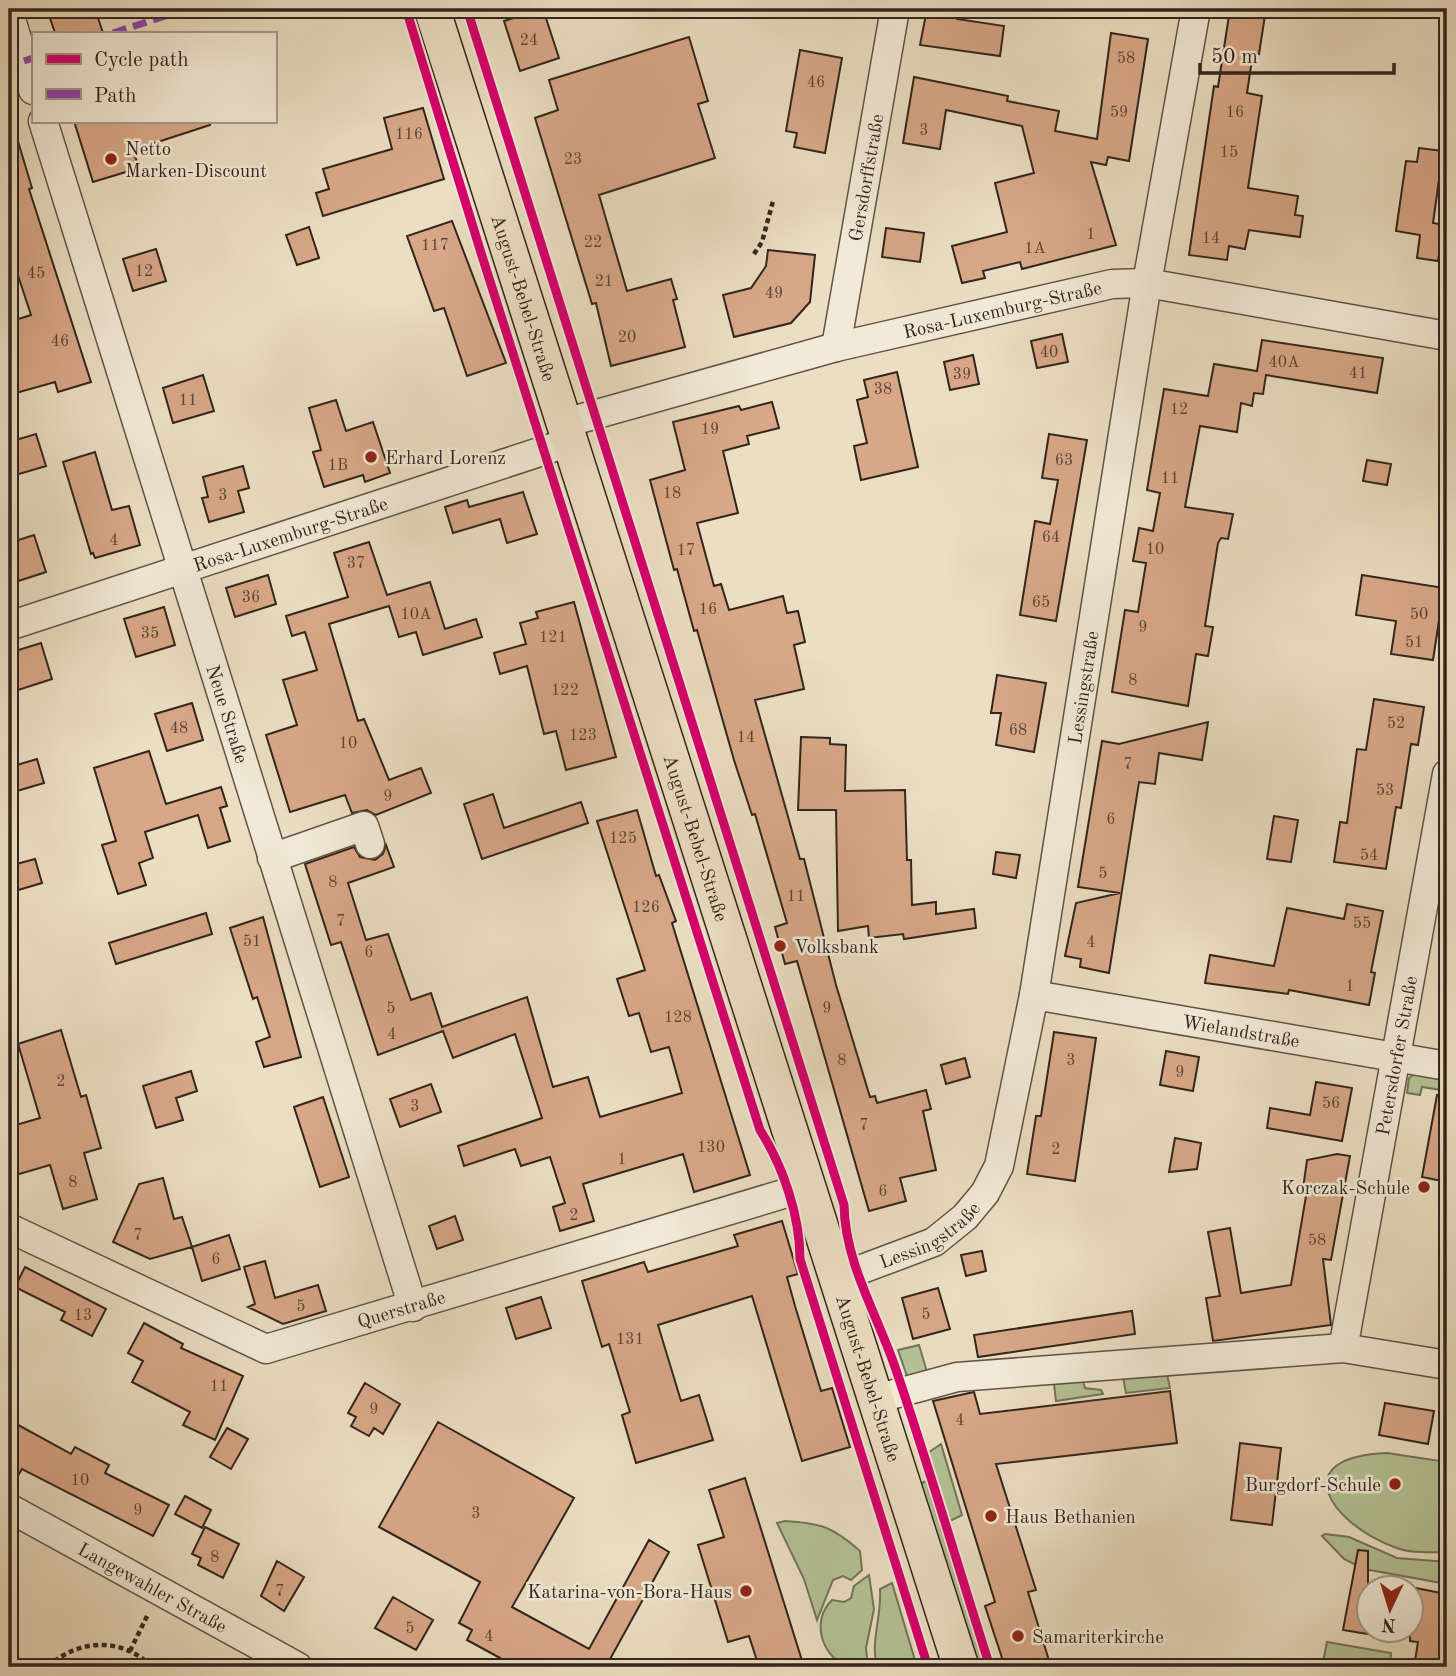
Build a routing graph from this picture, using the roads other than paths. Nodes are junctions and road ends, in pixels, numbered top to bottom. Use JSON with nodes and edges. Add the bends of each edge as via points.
{"nodes":[{"id":1,"x":432,"y":9,"type":"edge"},
{"id":2,"x":895,"y":9,"type":"edge"},
{"id":3,"x":1196,"y":9,"type":"edge"},
{"id":4,"x":9,"y":13,"type":"edge"},
{"id":5,"x":32,"y":87,"type":"edge"},
{"id":6,"x":43,"y":122,"type":"edge"},
{"id":7,"x":1147,"y":282,"type":"junction"},
{"id":8,"x":1447,"y":336,"type":"edge"},
{"id":9,"x":836,"y":347,"type":"junction"},
{"id":10,"x":567,"y":432,"type":"junction"},
{"id":11,"x":181,"y":569,"type":"junction"},
{"id":12,"x":9,"y":626,"type":"edge"},
{"id":13,"x":1447,"y":774,"type":"edge"},
{"id":14,"x":370,"y":844,"type":"dead end"},
{"id":15,"x":272,"y":858,"type":"junction"},
{"id":16,"x":1034,"y":995,"type":"junction"},
{"id":17,"x":1396,"y":1057,"type":"junction"},
{"id":18,"x":1447,"y":1066,"type":"edge"},
{"id":19,"x":810,"y":1186,"type":"junction"},
{"id":20,"x":9,"y":1228,"type":"edge"},
{"id":21,"x":838,"y":1278,"type":"junction"},
{"id":22,"x":413,"y":1307,"type":"junction"},
{"id":23,"x":1345,"y":1338,"type":"dead end"},
{"id":24,"x":1447,"y":1365,"type":"edge"},
{"id":25,"x":876,"y":1399,"type":"junction"},
{"id":26,"x":9,"y":1508,"type":"edge"},
{"id":27,"x":298,"y":1667,"type":"edge"},
{"id":28,"x":961,"y":1667,"type":"edge"}],
"edges":[{"from":1,"to":10,"type":"main road","name":"August-Bebel-Straße"},
{"from":2,"to":9,"type":"street","name":"Gersdorffstraße"},
{"from":3,"to":7,"type":"street","name":"Lessingstraße"},
{"from":4,"to":5,"type":"street"},
{"from":6,"to":11,"type":"street","name":"Neue Straße"},
{"from":7,"to":8,"type":"street","name":"Rosa-Luxemburg-Straße"},
{"from":7,"to":9,"type":"street","name":"Rosa-Luxemburg-Straße","via":[[1112,284]]},
{"from":7,"to":16,"type":"street","name":"Lessingstraße"},
{"from":9,"to":10,"type":"street","name":"Rosa-Luxemburg-Straße"},
{"from":10,"to":11,"type":"street","name":"Rosa-Luxemburg-Straße"},
{"from":10,"to":19,"type":"main road","name":"August-Bebel-Straße"},
{"from":11,"to":12,"type":"street","name":"Rosa-Luxemburg-Straße"},
{"from":11,"to":15,"type":"street","name":"Neue Straße"},
{"from":13,"to":17,"type":"street","name":"Petersdorfer Straße"},
{"from":14,"to":15,"type":"street","via":[[364,826]]},
{"from":15,"to":22,"type":"street","name":"Neue Straße"},
{"from":16,"to":17,"type":"street","name":"Wielandstraße"},
{"from":16,"to":21,"type":"street","name":"Lessingstraße","via":[[999,1166],[985,1193],[934,1242]]},
{"from":17,"to":18,"type":"street","name":"Wielandstraße"},
{"from":17,"to":23,"type":"street","name":"Petersdorfer Straße"},
{"from":19,"to":21,"type":"main road","name":"August-Bebel-Straße"},
{"from":19,"to":22,"type":"street","name":"Querstraße"},
{"from":20,"to":22,"type":"street","name":"Querstraße","via":[[266,1349]]},
{"from":21,"to":25,"type":"main road","name":"August-Bebel-Straße"},
{"from":24,"to":25,"type":"street","via":[[1343,1348],[957,1377]]},
{"from":25,"to":28,"type":"main road","name":"August-Bebel-Straße"},
{"from":26,"to":27,"type":"street","name":"Langewahler Straße"}]}
